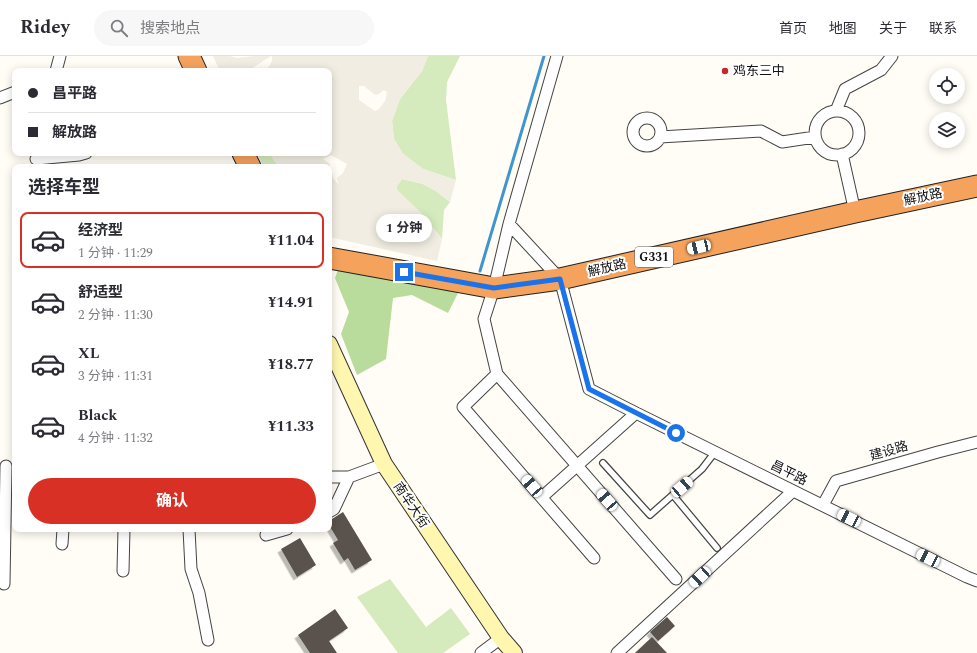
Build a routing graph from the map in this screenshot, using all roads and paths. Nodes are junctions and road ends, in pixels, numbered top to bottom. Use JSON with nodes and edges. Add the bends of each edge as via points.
{"nodes":[{"id":1,"x":60,"y":56,"type":"edge"},
{"id":2,"x":189,"y":56,"type":"edge"},
{"id":3,"x":198,"y":56,"type":"edge"},
{"id":4,"x":558,"y":56,"type":"edge"},
{"id":5,"x":892,"y":56,"type":"edge"},
{"id":6,"x":57,"y":68,"type":"edge"},
{"id":7,"x":195,"y":68,"type":"edge"},
{"id":8,"x":204,"y":68,"type":"edge"},
{"id":9,"x":12,"y":93,"type":"edge"},
{"id":10,"x":0,"y":98,"type":"edge"},
{"id":11,"x":836,"y":111,"type":"junction"},
{"id":12,"x":815,"y":136,"type":"junction"},
{"id":13,"x":660,"y":137,"type":"dead end"},
{"id":14,"x":842,"y":154,"type":"junction"},
{"id":15,"x":68,"y":156,"type":"edge"},
{"id":16,"x":36,"y":159,"type":"dead end"},
{"id":17,"x":977,"y":186,"type":"edge"},
{"id":18,"x":855,"y":212,"type":"junction"},
{"id":19,"x":509,"y":224,"type":"junction"},
{"id":20,"x":332,"y":259,"type":"edge"},
{"id":21,"x":560,"y":279,"type":"junction"},
{"id":22,"x":494,"y":288,"type":"junction"},
{"id":23,"x":332,"y":351,"type":"edge"},
{"id":24,"x":497,"y":374,"type":"junction"},
{"id":25,"x":636,"y":413,"type":"junction"},
{"id":26,"x":977,"y":442,"type":"edge"},
{"id":27,"x":715,"y":452,"type":"junction"},
{"id":28,"x":603,"y":463,"type":"dead end"},
{"id":29,"x":384,"y":464,"type":"junction"},
{"id":30,"x":7,"y":466,"type":"edge"},
{"id":31,"x":577,"y":466,"type":"junction"},
{"id":32,"x":332,"y":477,"type":"edge"},
{"id":33,"x":349,"y":477,"type":"junction"},
{"id":34,"x":793,"y":491,"type":"junction"},
{"id":35,"x":673,"y":495,"type":"junction"},
{"id":36,"x":542,"y":497,"type":"junction"},
{"id":37,"x":823,"y":506,"type":"junction"},
{"id":38,"x":332,"y":510,"type":"edge"},
{"id":39,"x":63,"y":532,"type":"edge"},
{"id":40,"x":124,"y":532,"type":"edge"},
{"id":41,"x":189,"y":532,"type":"edge"},
{"id":42,"x":279,"y":532,"type":"edge"},
{"id":43,"x":266,"y":536,"type":"dead end"},
{"id":44,"x":62,"y":544,"type":"dead end"},
{"id":45,"x":717,"y":548,"type":"dead end"},
{"id":46,"x":594,"y":558,"type":"dead end"},
{"id":47,"x":123,"y":571,"type":"dead end"},
{"id":48,"x":676,"y":579,"type":"dead end"},
{"id":49,"x":977,"y":581,"type":"edge"},
{"id":50,"x":4,"y":584,"type":"dead end"},
{"id":51,"x":501,"y":638,"type":"junction"},
{"id":52,"x":208,"y":640,"type":"dead end"},
{"id":53,"x":481,"y":653,"type":"edge"},
{"id":54,"x":514,"y":653,"type":"edge"},
{"id":55,"x":617,"y":653,"type":"edge"}],
"edges":[{"from":1,"to":6,"type":"street"},
{"from":2,"to":7,"type":"highway"},
{"from":3,"to":8,"type":"highway"},
{"from":4,"to":19,"type":"street"},
{"from":5,"to":11,"type":"street","via":[[881,70],[845,89]]},
{"from":9,"to":10,"type":"street"},
{"from":11,"to":12,"type":"street","via":[[822,116],[815,129]]},
{"from":11,"to":14,"type":"street","via":[[850,115],[855,120],[859,134],[854,147]]},
{"from":12,"to":13,"type":"street","via":[[782,142],[762,131]]},
{"from":12,"to":14,"type":"street","via":[[818,144],[828,153]]},
{"from":14,"to":18,"type":"street"},
{"from":15,"to":16,"type":"street"},
{"from":17,"to":18,"type":"highway","name":"解放路","number":"G331"},
{"from":18,"to":21,"type":"highway","name":"解放路","number":"G331"},
{"from":19,"to":21,"type":"street"},
{"from":19,"to":22,"type":"street"},
{"from":20,"to":22,"type":"highway","name":"解放路","number":"G331"},
{"from":21,"to":22,"type":"highway","name":"解放路","number":"G331"},
{"from":21,"to":25,"type":"street","name":"昌平路","via":[[589,389]]},
{"from":22,"to":24,"type":"street","via":[[484,319]]},
{"from":23,"to":29,"type":"main road","name":"南华大街"},
{"from":24,"to":31,"type":"street"},
{"from":24,"to":36,"type":"street","via":[[463,407]]},
{"from":25,"to":27,"type":"street","name":"昌平路"},
{"from":25,"to":31,"type":"street"},
{"from":26,"to":37,"type":"street","name":"建设路","via":[[836,481]]},
{"from":27,"to":34,"type":"street","name":"昌平路"},
{"from":27,"to":35,"type":"lane","via":[[702,469]]},
{"from":28,"to":35,"type":"lane","via":[[650,515]]},
{"from":29,"to":33,"type":"street"},
{"from":29,"to":51,"type":"main road","name":"南华大街"},
{"from":30,"to":50,"type":"street"},
{"from":31,"to":36,"type":"street"},
{"from":31,"to":48,"type":"street"},
{"from":32,"to":33,"type":"street"},
{"from":33,"to":38,"type":"street"},
{"from":34,"to":37,"type":"street","name":"昌平路"},
{"from":34,"to":55,"type":"street"},
{"from":35,"to":45,"type":"lane"},
{"from":36,"to":46,"type":"street"},
{"from":37,"to":49,"type":"street","name":"昌平路"},
{"from":39,"to":44,"type":"street"},
{"from":40,"to":47,"type":"street"},
{"from":41,"to":52,"type":"street","via":[[190,569],[199,593]]},
{"from":42,"to":43,"type":"street"},
{"from":51,"to":53,"type":"street"},
{"from":51,"to":54,"type":"main road","name":"南华大街"}]}
